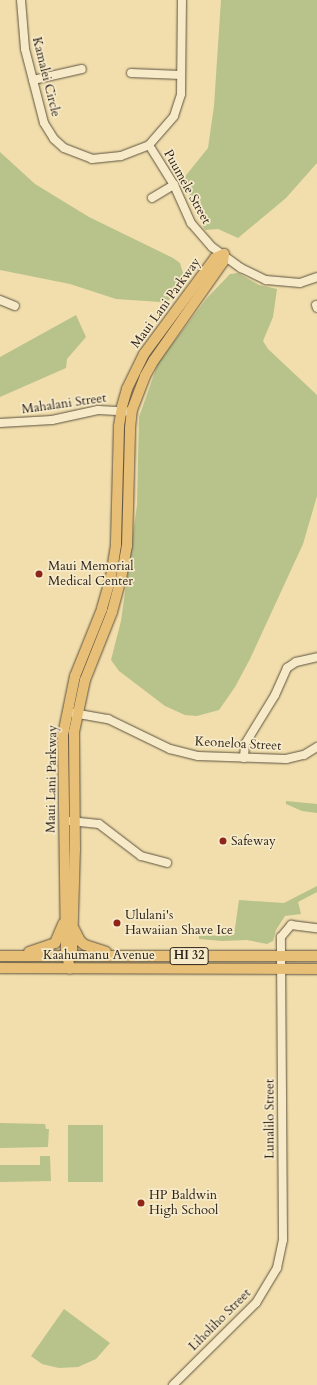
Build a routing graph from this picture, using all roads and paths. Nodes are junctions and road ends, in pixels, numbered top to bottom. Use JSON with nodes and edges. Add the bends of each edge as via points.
{"nodes":[{"id":1,"x":21,"y":0,"type":"edge"},
{"id":2,"x":182,"y":0,"type":"edge"},
{"id":3,"x":82,"y":69,"type":"dead end"},
{"id":4,"x":131,"y":73,"type":"dead end"},
{"id":5,"x":181,"y":75,"type":"junction"},
{"id":6,"x":33,"y":80,"type":"junction"},
{"id":7,"x":150,"y":145,"type":"junction"},
{"id":8,"x":174,"y":185,"type":"junction"},
{"id":9,"x":152,"y":198,"type":"dead end"},
{"id":10,"x":224,"y":254,"type":"junction"},
{"id":11,"x":317,"y":277,"type":"edge"},
{"id":12,"x":0,"y":300,"type":"edge"},
{"id":13,"x":15,"y":306,"type":"dead end"},
{"id":14,"x":121,"y":410,"type":"junction"},
{"id":15,"x":132,"y":412,"type":"junction"},
{"id":16,"x":0,"y":424,"type":"edge"},
{"id":17,"x":317,"y":658,"type":"edge"},
{"id":18,"x":66,"y":712,"type":"junction"},
{"id":19,"x":77,"y":713,"type":"junction"},
{"id":20,"x":317,"y":747,"type":"edge"},
{"id":21,"x":244,"y":758,"type":"junction"},
{"id":22,"x":70,"y":821,"type":"junction"},
{"id":23,"x":167,"y":863,"type":"dead end"},
{"id":24,"x":65,"y":915,"type":"junction"},
{"id":25,"x":73,"y":924,"type":"junction"},
{"id":26,"x":317,"y":928,"type":"edge"},
{"id":27,"x":5,"y":956,"type":"edge"},
{"id":28,"x":69,"y":956,"type":"junction"},
{"id":29,"x":123,"y":956,"type":"junction"},
{"id":30,"x":281,"y":956,"type":"junction"},
{"id":31,"x":317,"y":956,"type":"edge"},
{"id":32,"x":0,"y":968,"type":"edge"},
{"id":33,"x":70,"y":969,"type":"junction"},
{"id":34,"x":281,"y":969,"type":"junction"},
{"id":35,"x":317,"y":969,"type":"edge"},
{"id":36,"x":277,"y":1268,"type":"joint"},
{"id":37,"x":173,"y":1385,"type":"edge"}],
"edges":[{"from":1,"to":6,"type":"street","name":"Kamalei Circle","via":[[23,36]]},
{"from":2,"to":5,"type":"street","name":"Kamalei Circle"},
{"from":3,"to":6,"type":"street"},
{"from":4,"to":5,"type":"street"},
{"from":5,"to":7,"type":"street","name":"Kamalei Circle","via":[[181,94],[174,116]]},
{"from":6,"to":7,"type":"street","name":"Kamalei Circle","via":[[49,132],[70,152],[92,159],[107,158],[131,153]]},
{"from":7,"to":8,"type":"street","name":"Puumele Street"},
{"from":8,"to":9,"type":"street"},
{"from":8,"to":10,"type":"street","name":"Puumele Street","via":[[199,233],[212,247]]},
{"from":10,"to":11,"type":"street","via":[[241,268],[266,280],[300,283]]},
{"from":10,"to":14,"type":"main road","name":"Maui Lani Parkway","via":[[215,258],[144,354],[127,389]]},
{"from":10,"to":15,"type":"main road","name":"Maui Lani Parkway","via":[[223,262],[154,360],[137,392]]},
{"from":12,"to":13,"type":"street"},
{"from":14,"to":15,"type":"street","name":"Mahalani Street"},
{"from":14,"to":16,"type":"street","name":"Mahalani Street","via":[[98,410],[52,420]]},
{"from":14,"to":18,"type":"main road","name":"Maui Lani Parkway","via":[[116,545],[102,608],[75,676]]},
{"from":15,"to":19,"type":"main road","name":"Maui Lani Parkway","via":[[127,546],[121,579],[112,612],[85,680]]},
{"from":17,"to":21,"type":"street","via":[[296,662],[287,668],[275,695],[245,744]]},
{"from":18,"to":19,"type":"street","name":"Keoneloa Street"},
{"from":18,"to":22,"type":"main road","name":"Maui Lani Parkway","via":[[63,750]]},
{"from":19,"to":21,"type":"street","name":"Keoneloa Street","via":[[108,719],[170,749],[198,756]]},
{"from":19,"to":22,"type":"main road","name":"Maui Lani Parkway"},
{"from":20,"to":21,"type":"street","name":"Keoneloa Street","via":[[304,755],[286,759]]},
{"from":22,"to":23,"type":"street","via":[[99,824],[141,856]]},
{"from":22,"to":24,"type":"main road","name":"Maui Lani Parkway"},
{"from":22,"to":25,"type":"main road","name":"Maui Lani Parkway"},
{"from":24,"to":27,"type":"main road","via":[[60,935],[55,943],[45,948]]},
{"from":24,"to":28,"type":"main road","name":"Maui Lani Parkway","via":[[66,949]]},
{"from":25,"to":28,"type":"main road","name":"Maui Lani Parkway","via":[[72,949]]},
{"from":25,"to":29,"type":"main road","via":[[78,937],[85,945]]},
{"from":26,"to":30,"type":"street","name":"Lunalilo Street","via":[[295,924],[288,926],[282,936]]},
{"from":27,"to":28,"type":"main road","name":"Kaahumanu Avenue","number":"HI 32"},
{"from":28,"to":29,"type":"main road","name":"Kaahumanu Avenue","number":"HI 32"},
{"from":28,"to":33,"type":"main road","name":"Maui Lani Parkway"},
{"from":29,"to":30,"type":"main road","name":"Kaahumanu Avenue","number":"HI 32"},
{"from":30,"to":31,"type":"main road","name":"Kaahumanu Avenue","number":"HI 32"},
{"from":30,"to":34,"type":"street","name":"Lunalilo Street"},
{"from":32,"to":33,"type":"main road","name":"Kaahumanu Avenue","number":"HI 32"},
{"from":33,"to":34,"type":"main road","name":"Kaahumanu Avenue","number":"HI 32"},
{"from":34,"to":35,"type":"main road","name":"Kaahumanu Avenue","number":"HI 32"},
{"from":34,"to":36,"type":"street","name":"Lunalilo Street","via":[[283,1240]]},
{"from":36,"to":37,"type":"street","name":"Liholiho Street","via":[[256,1302]]}]}
